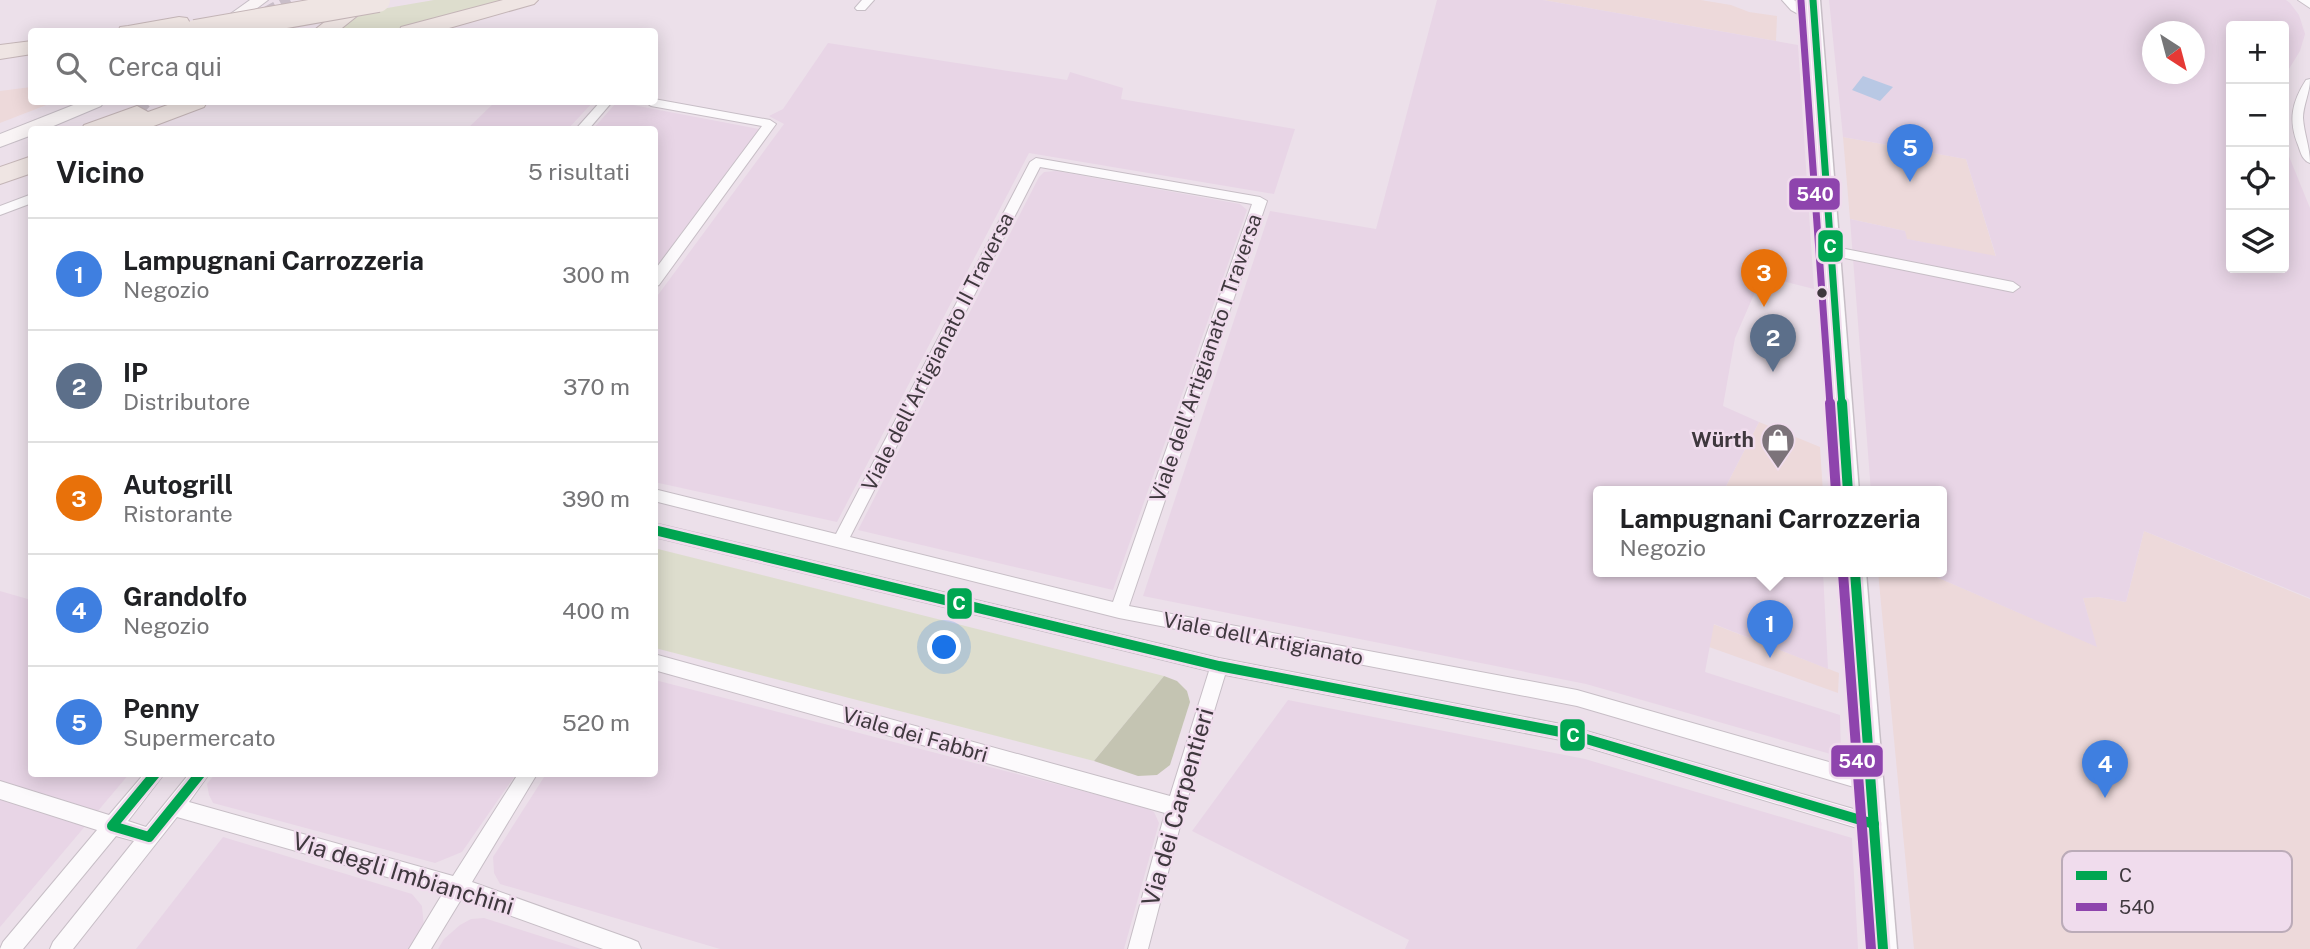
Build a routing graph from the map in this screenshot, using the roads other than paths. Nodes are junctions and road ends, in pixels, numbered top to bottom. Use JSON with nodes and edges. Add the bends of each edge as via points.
{"nodes":[{"id":1,"x":244,"y":0,"type":"tunnel mouth"},
{"id":2,"x":260,"y":0,"type":"tunnel mouth"},
{"id":3,"x":318,"y":0,"type":"edge"},
{"id":4,"x":366,"y":0,"type":"edge"},
{"id":5,"x":378,"y":0,"type":"edge"},
{"id":6,"x":527,"y":0,"type":"edge"},
{"id":7,"x":1788,"y":0,"type":"edge"},
{"id":8,"x":2304,"y":0,"type":"edge"},
{"id":9,"x":1813,"y":5,"type":"edge"},
{"id":10,"x":2310,"y":5,"type":"edge"},
{"id":11,"x":193,"y":28,"type":"edge"},
{"id":12,"x":195,"y":28,"type":"edge"},
{"id":13,"x":197,"y":28,"type":"edge"},
{"id":14,"x":221,"y":28,"type":"edge"},
{"id":15,"x":328,"y":28,"type":"edge"},
{"id":16,"x":424,"y":28,"type":"edge"},
{"id":17,"x":28,"y":48,"type":"edge"},
{"id":18,"x":0,"y":52,"type":"edge"},
{"id":19,"x":28,"y":58,"type":"edge"},
{"id":20,"x":0,"y":62,"type":"edge"},
{"id":21,"x":2310,"y":83,"type":"edge"},
{"id":22,"x":658,"y":103,"type":"edge"},
{"id":23,"x":69,"y":105,"type":"edge"},
{"id":24,"x":88,"y":105,"type":"edge"},
{"id":25,"x":159,"y":105,"type":"edge"},
{"id":26,"x":188,"y":105,"type":"edge"},
{"id":27,"x":603,"y":105,"type":"edge"},
{"id":28,"x":37,"y":126,"type":"edge"},
{"id":29,"x":103,"y":126,"type":"edge"},
{"id":30,"x":131,"y":126,"type":"edge"},
{"id":31,"x":585,"y":126,"type":"edge"},
{"id":32,"x":28,"y":130,"type":"edge"},
{"id":33,"x":0,"y":133,"type":"edge"},
{"id":34,"x":0,"y":141,"type":"edge"},
{"id":35,"x":28,"y":154,"type":"edge"},
{"id":36,"x":2310,"y":159,"type":"edge"},
{"id":37,"x":1036,"y":162,"type":"joint"},
{"id":38,"x":0,"y":165,"type":"edge"},
{"id":39,"x":28,"y":166,"type":"edge"},
{"id":40,"x":0,"y":176,"type":"edge"},
{"id":41,"x":28,"y":200,"type":"edge"},
{"id":42,"x":0,"y":211,"type":"edge"},
{"id":43,"x":1830,"y":251,"type":"junction"},
{"id":44,"x":658,"y":277,"type":"edge"},
{"id":45,"x":2013,"y":287,"type":"dead end"},
{"id":46,"x":1848,"y":486,"type":"edge"},
{"id":47,"x":658,"y":496,"type":"edge"},
{"id":48,"x":658,"y":531,"type":"edge"},
{"id":49,"x":840,"y":541,"type":"junction"},
{"id":50,"x":1855,"y":577,"type":"edge"},
{"id":51,"x":1119,"y":611,"type":"junction"},
{"id":52,"x":658,"y":663,"type":"edge"},
{"id":53,"x":1219,"y":666,"type":"junction"},
{"id":54,"x":153,"y":777,"type":"edge"},
{"id":55,"x":198,"y":777,"type":"edge"},
{"id":56,"x":525,"y":777,"type":"edge"},
{"id":57,"x":1871,"y":783,"type":"junction"},
{"id":58,"x":0,"y":790,"type":"edge"},
{"id":59,"x":173,"y":807,"type":"junction"},
{"id":60,"x":1175,"y":807,"type":"junction"},
{"id":61,"x":1874,"y":824,"type":"junction"},
{"id":62,"x":112,"y":826,"type":"junction"},
{"id":63,"x":149,"y":837,"type":"junction"},
{"id":64,"x":457,"y":887,"type":"junction"},
{"id":65,"x":10,"y":949,"type":"edge"},
{"id":66,"x":60,"y":949,"type":"edge"},
{"id":67,"x":419,"y":949,"type":"edge"},
{"id":68,"x":631,"y":949,"type":"edge"},
{"id":69,"x":1138,"y":949,"type":"edge"},
{"id":70,"x":1883,"y":949,"type":"edge"}],
"edges":[{"from":1,"to":11,"type":"main road"},
{"from":2,"to":14,"type":"main road"},
{"from":3,"to":12,"type":"highway"},
{"from":4,"to":15,"type":"highway"},
{"from":5,"to":13,"type":"highway","bridge":true},
{"from":6,"to":16,"type":"highway"},
{"from":7,"to":9,"type":"street","via":[[1795,8]]},
{"from":8,"to":10,"type":"street"},
{"from":9,"to":43,"type":"street"},
{"from":17,"to":18,"type":"highway"},
{"from":19,"to":20,"type":"highway"},
{"from":21,"to":36,"type":"street","via":[[2297,106],[2297,127]]},
{"from":22,"to":44,"type":"street","via":[[770,124]]},
{"from":23,"to":33,"type":"main road"},
{"from":24,"to":28,"type":"main road"},
{"from":25,"to":29,"type":"highway"},
{"from":26,"to":30,"type":"highway"},
{"from":27,"to":31,"type":"street"},
{"from":32,"to":34,"type":"main road"},
{"from":35,"to":38,"type":"highway"},
{"from":37,"to":49,"type":"street","name":"Viale dell'Artigianato II Traversa"},
{"from":37,"to":51,"type":"street","name":"Viale dell'Artigianato I Traversa","via":[[1259,201]]},
{"from":39,"to":40,"type":"highway"},
{"from":41,"to":42,"type":"street"},
{"from":43,"to":45,"type":"street"},
{"from":43,"to":46,"type":"street"},
{"from":47,"to":49,"type":"street","name":"Viale dell'Artigianato"},
{"from":48,"to":53,"type":"street","name":"Viale dell'Artigianato"},
{"from":49,"to":51,"type":"street","name":"Viale dell'Artigianato"},
{"from":50,"to":57,"type":"street"},
{"from":51,"to":57,"type":"street","name":"Viale dell'Artigianato","via":[[1577,698]]},
{"from":52,"to":60,"type":"street","name":"Viale dei Fabbri"},
{"from":53,"to":60,"type":"street","name":"Via dei Carpentieri"},
{"from":53,"to":61,"type":"street","name":"Viale dell'Artigianato","via":[[1566,733]]},
{"from":54,"to":62,"type":"street"},
{"from":55,"to":59,"type":"street"},
{"from":56,"to":64,"type":"street"},
{"from":57,"to":61,"type":"street"},
{"from":58,"to":62,"type":"street"},
{"from":59,"to":63,"type":"street"},
{"from":59,"to":64,"type":"street","name":"Via degli Imbianchini"},
{"from":60,"to":69,"type":"street","name":"Via dei Carpentieri"},
{"from":61,"to":70,"type":"street"},
{"from":62,"to":63,"type":"street"},
{"from":62,"to":65,"type":"street"},
{"from":63,"to":66,"type":"street"},
{"from":64,"to":67,"type":"street"},
{"from":64,"to":68,"type":"street","name":"Via degli Imbianchini"}]}
